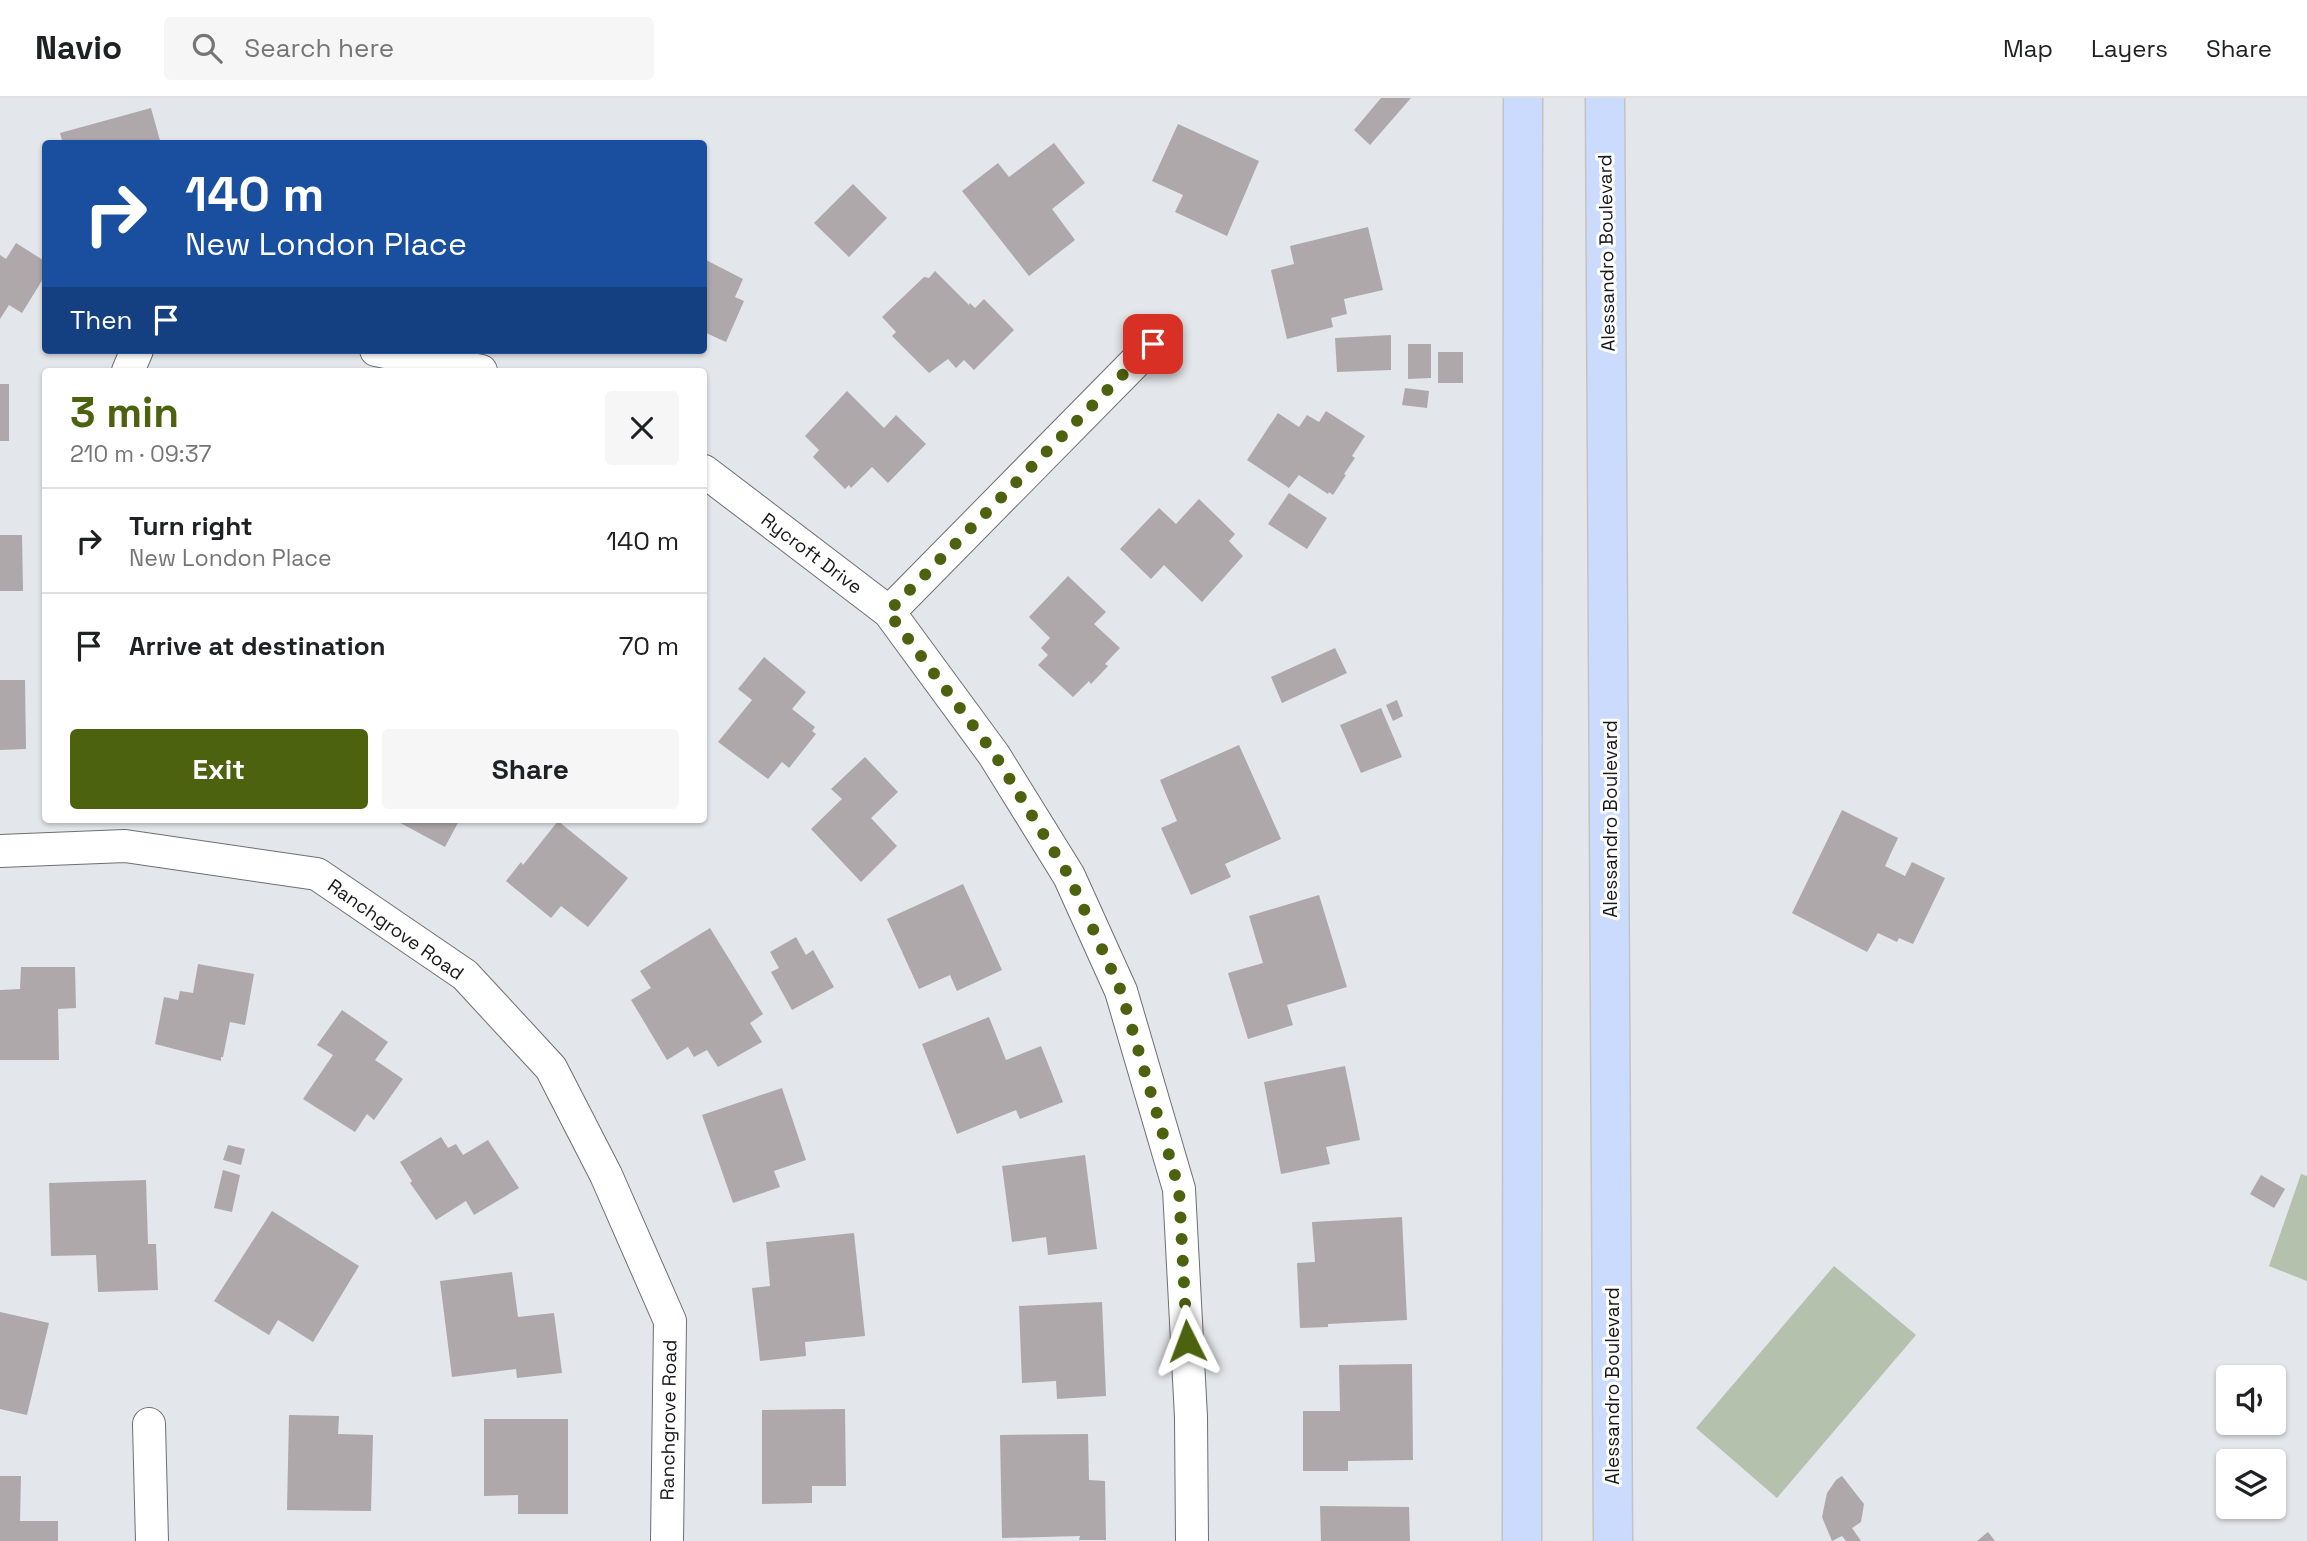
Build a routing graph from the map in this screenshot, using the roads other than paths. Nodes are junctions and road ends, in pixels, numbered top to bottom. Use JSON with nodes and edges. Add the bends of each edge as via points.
{"nodes":[{"id":1,"x":1523,"y":98,"type":"edge"},
{"id":2,"x":1605,"y":98,"type":"edge"},
{"id":3,"x":1153,"y":344,"type":"dead end"},
{"id":4,"x":396,"y":354,"type":"edge"},
{"id":5,"x":466,"y":368,"type":"edge"},
{"id":6,"x":707,"y":473,"type":"edge"},
{"id":7,"x":888,"y":612,"type":"junction"},
{"id":8,"x":125,"y":833,"type":"edge"},
{"id":9,"x":0,"y":850,"type":"edge"},
{"id":10,"x":149,"y":1424,"type":"dead end"},
{"id":11,"x":152,"y":1541,"type":"edge"},
{"id":12,"x":667,"y":1541,"type":"edge"},
{"id":13,"x":1192,"y":1541,"type":"edge"},
{"id":14,"x":1522,"y":1541,"type":"edge"},
{"id":15,"x":1613,"y":1541,"type":"edge"}],
"edges":[{"from":1,"to":14,"type":"main road"},
{"from":2,"to":15,"type":"main road","name":"Alessandro Boulevard"},
{"from":3,"to":7,"type":"street"},
{"from":4,"to":5,"type":"street"},
{"from":6,"to":7,"type":"street","name":"Rycroft Drive"},
{"from":7,"to":13,"type":"street","name":"Rycroft Drive","via":[[995,755],[1069,876],[1121,991],[1179,1189],[1191,1417]]},
{"from":8,"to":9,"type":"street","name":"Ranchgrove Road"},
{"from":8,"to":12,"type":"street","name":"Ranchgrove Road","via":[[317,874],[465,975],[551,1068],[606,1175],[670,1321]]},
{"from":10,"to":11,"type":"street"}]}
